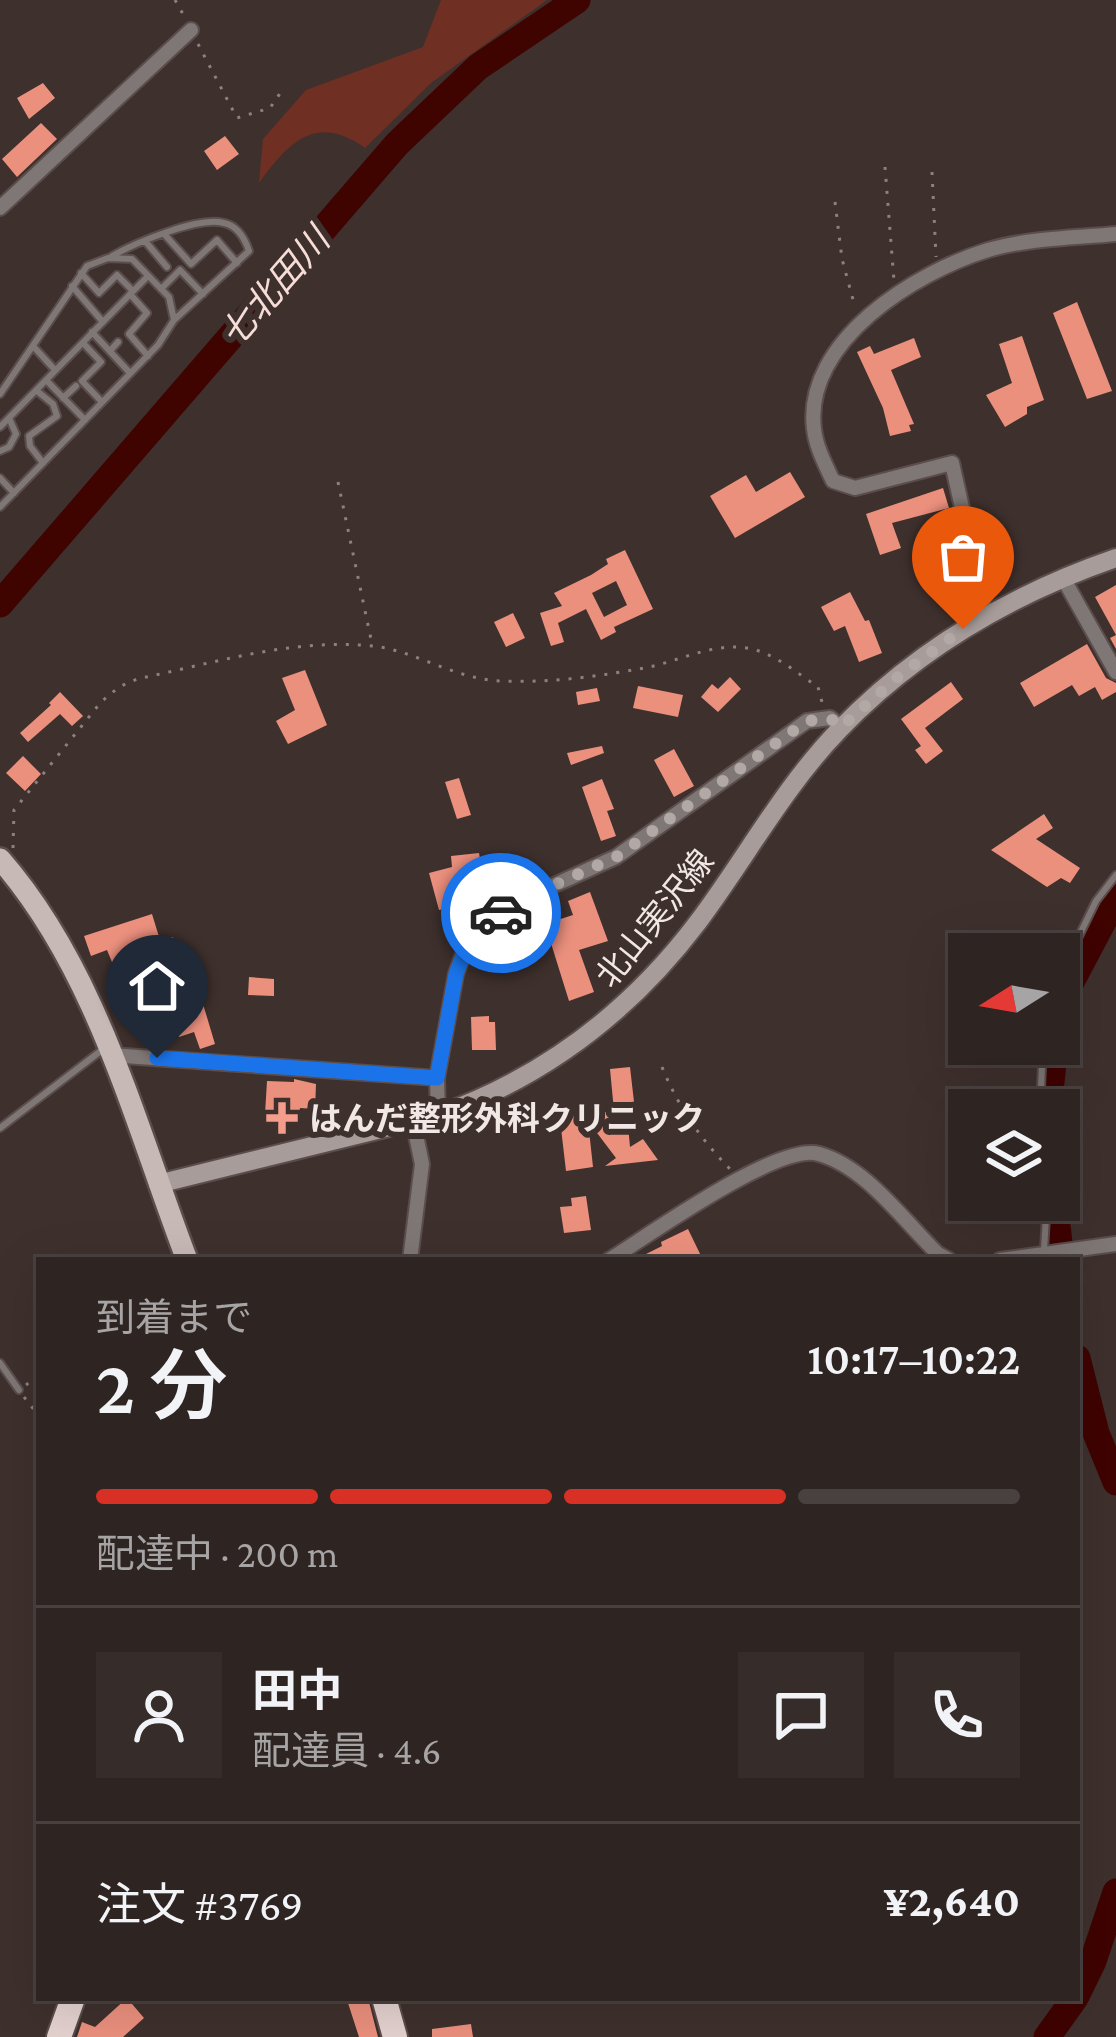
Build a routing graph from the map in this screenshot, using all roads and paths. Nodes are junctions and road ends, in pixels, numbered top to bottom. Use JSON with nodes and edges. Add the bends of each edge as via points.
{"nodes":[{"id":1,"x":176,"y":0,"type":"edge"},
{"id":2,"x":191,"y":30,"type":"junction"},
{"id":3,"x":283,"y":89,"type":"dead end"},
{"id":4,"x":886,"y":167,"type":"dead end"},
{"id":5,"x":932,"y":172,"type":"dead end"},
{"id":6,"x":835,"y":202,"type":"dead end"},
{"id":7,"x":0,"y":208,"type":"edge"},
{"id":8,"x":1116,"y":234,"type":"edge"},
{"id":9,"x":164,"y":235,"type":"junction"},
{"id":10,"x":145,"y":241,"type":"junction"},
{"id":11,"x":108,"y":258,"type":"junction"},
{"id":12,"x":237,"y":262,"type":"junction"},
{"id":13,"x":166,"y":268,"type":"dead end"},
{"id":14,"x":939,"y":271,"type":"junction"},
{"id":15,"x":82,"y":274,"type":"junction"},
{"id":16,"x":148,"y":275,"type":"junction"},
{"id":17,"x":72,"y":286,"type":"junction"},
{"id":18,"x":161,"y":289,"type":"junction"},
{"id":19,"x":131,"y":292,"type":"junction"},
{"id":20,"x":203,"y":294,"type":"junction"},
{"id":21,"x":897,"y":294,"type":"junction"},
{"id":22,"x":862,"y":319,"type":"junction"},
{"id":23,"x":174,"y":320,"type":"junction"},
{"id":24,"x":103,"y":322,"type":"junction"},
{"id":25,"x":92,"y":332,"type":"junction"},
{"id":26,"x":82,"y":343,"type":"junction"},
{"id":27,"x":118,"y":343,"type":"dead end"},
{"id":28,"x":33,"y":346,"type":"junction"},
{"id":29,"x":110,"y":351,"type":"junction"},
{"id":30,"x":148,"y":356,"type":"junction"},
{"id":31,"x":55,"y":370,"type":"junction"},
{"id":32,"x":130,"y":373,"type":"junction"},
{"id":33,"x":46,"y":380,"type":"junction"},
{"id":34,"x":76,"y":386,"type":"dead end"},
{"id":35,"x":36,"y":390,"type":"junction"},
{"id":36,"x":0,"y":394,"type":"edge"},
{"id":37,"x":63,"y":398,"type":"junction"},
{"id":38,"x":102,"y":402,"type":"junction"},
{"id":39,"x":8,"y":418,"type":"junction"},
{"id":40,"x":85,"y":420,"type":"junction"},
{"id":41,"x":0,"y":427,"type":"edge"},
{"id":42,"x":0,"y":451,"type":"edge"},
{"id":43,"x":43,"y":464,"type":"junction"},
{"id":44,"x":0,"y":478,"type":"edge"},
{"id":45,"x":338,"y":482,"type":"dead end"},
{"id":46,"x":14,"y":493,"type":"junction"},
{"id":47,"x":0,"y":507,"type":"edge"},
{"id":48,"x":1116,"y":558,"type":"edge"},
{"id":49,"x":1063,"y":578,"type":"junction"},
{"id":50,"x":986,"y":615,"type":"junction"},
{"id":51,"x":372,"y":646,"type":"junction"},
{"id":52,"x":1116,"y":672,"type":"edge"},
{"id":53,"x":834,"y":722,"type":"junction"},
{"id":54,"x":6,"y":866,"type":"edge"},
{"id":55,"x":1116,"y":875,"type":"edge"},
{"id":56,"x":1080,"y":934,"type":"edge"},
{"id":57,"x":108,"y":1051,"type":"junction"},
{"id":58,"x":662,"y":1067,"type":"dead end"},
{"id":59,"x":437,"y":1078,"type":"junction"},
{"id":60,"x":438,"y":1115,"type":"junction"},
{"id":61,"x":413,"y":1121,"type":"junction"},
{"id":62,"x":0,"y":1128,"type":"edge"},
{"id":63,"x":740,"y":1179,"type":"junction"},
{"id":64,"x":158,"y":1184,"type":"junction"},
{"id":65,"x":1047,"y":1221,"type":"edge"},
{"id":66,"x":1111,"y":1246,"type":"edge"},
{"id":67,"x":1047,"y":1253,"type":"junction"},
{"id":68,"x":186,"y":1257,"type":"edge"},
{"id":69,"x":410,"y":1257,"type":"edge"},
{"id":70,"x":613,"y":1257,"type":"edge"},
{"id":71,"x":946,"y":1257,"type":"edge"},
{"id":72,"x":1020,"y":1257,"type":"edge"},
{"id":73,"x":0,"y":1363,"type":"edge"},
{"id":74,"x":19,"y":1390,"type":"joint"},
{"id":75,"x":36,"y":1412,"type":"edge"},
{"id":76,"x":72,"y":2001,"type":"edge"},
{"id":77,"x":385,"y":2001,"type":"edge"},
{"id":78,"x":59,"y":2037,"type":"edge"},
{"id":79,"x":394,"y":2037,"type":"edge"}],
"edges":[{"from":1,"to":2,"type":"path"},
{"from":2,"to":3,"type":"path","via":[[237,118],[269,108]]},
{"from":2,"to":7,"type":"street"},
{"from":4,"to":21,"type":"path"},
{"from":5,"to":14,"type":"path"},
{"from":6,"to":22,"type":"path"},
{"from":8,"to":14,"type":"street","via":[[1023,243]]},
{"from":9,"to":10,"type":"lane"},
{"from":9,"to":12,"type":"lane","via":[[191,264],[217,240]]},
{"from":9,"to":12,"type":"lane","via":[[221,221],[249,251]]},
{"from":10,"to":11,"type":"lane"},
{"from":10,"to":13,"type":"lane"},
{"from":11,"to":15,"type":"lane"},
{"from":11,"to":16,"type":"lane","via":[[132,259]]},
{"from":12,"to":20,"type":"lane"},
{"from":14,"to":21,"type":"street"},
{"from":15,"to":17,"type":"lane"},
{"from":15,"to":19,"type":"lane","via":[[99,293],[117,275]]},
{"from":16,"to":18,"type":"lane"},
{"from":16,"to":19,"type":"lane"},
{"from":17,"to":24,"type":"lane"},
{"from":17,"to":28,"type":"lane"},
{"from":18,"to":20,"type":"lane","via":[[180,270]]},
{"from":18,"to":23,"type":"lane"},
{"from":19,"to":24,"type":"lane"},
{"from":19,"to":30,"type":"lane","via":[[146,313],[129,334]]},
{"from":20,"to":23,"type":"lane"},
{"from":21,"to":22,"type":"street"},
{"from":22,"to":50,"type":"street","via":[[830,360],[816,395],[821,456],[832,481],[855,488],[952,463]]},
{"from":23,"to":30,"type":"lane"},
{"from":24,"to":25,"type":"lane"},
{"from":25,"to":26,"type":"lane"},
{"from":25,"to":29,"type":"lane"},
{"from":26,"to":31,"type":"lane"},
{"from":26,"to":38,"type":"lane","via":[[101,362],[82,380]]},
{"from":27,"to":29,"type":"lane"},
{"from":28,"to":31,"type":"lane"},
{"from":28,"to":36,"type":"lane"},
{"from":29,"to":32,"type":"lane"},
{"from":30,"to":32,"type":"lane"},
{"from":31,"to":33,"type":"lane"},
{"from":32,"to":38,"type":"lane"},
{"from":33,"to":35,"type":"lane"},
{"from":33,"to":37,"type":"lane"},
{"from":34,"to":37,"type":"lane"},
{"from":35,"to":39,"type":"lane"},
{"from":35,"to":43,"type":"lane","via":[[56,416],[29,436]]},
{"from":37,"to":40,"type":"lane"},
{"from":38,"to":40,"type":"lane"},
{"from":39,"to":41,"type":"lane"},
{"from":39,"to":42,"type":"lane","via":[[16,434]]},
{"from":40,"to":43,"type":"lane"},
{"from":43,"to":46,"type":"lane"},
{"from":44,"to":46,"type":"lane"},
{"from":45,"to":51,"type":"path"},
{"from":46,"to":47,"type":"lane"},
{"from":48,"to":49,"type":"street","name":"北山実沢線"},
{"from":49,"to":50,"type":"street","name":"北山実沢線"},
{"from":49,"to":52,"type":"street"},
{"from":50,"to":53,"type":"street","name":"北山実沢線"},
{"from":51,"to":53,"type":"path","via":[[501,681],[749,648],[818,687]]},
{"from":51,"to":54,"type":"path","via":[[298,645],[118,687],[14,810]]},
{"from":53,"to":59,"type":"street","via":[[807,721],[616,857],[517,902],[470,938]]},
{"from":53,"to":60,"type":"street","name":"北山実沢線","via":[[698,921],[620,1009],[541,1069]]},
{"from":54,"to":57,"type":"main road","via":[[67,955]]},
{"from":55,"to":56,"type":"lane"},
{"from":57,"to":59,"type":"street"},
{"from":57,"to":62,"type":"lane"},
{"from":57,"to":64,"type":"main road"},
{"from":58,"to":63,"type":"path","via":[[695,1132]]},
{"from":59,"to":60,"type":"street"},
{"from":60,"to":61,"type":"street","name":"北山実沢線"},
{"from":61,"to":64,"type":"street","name":"北山実沢線"},
{"from":61,"to":69,"type":"street","via":[[422,1165]]},
{"from":63,"to":70,"type":"street"},
{"from":63,"to":71,"type":"street","via":[[815,1152],[856,1174]]},
{"from":64,"to":68,"type":"main road"},
{"from":65,"to":67,"type":"lane"},
{"from":66,"to":67,"type":"street"},
{"from":67,"to":72,"type":"street"},
{"from":73,"to":74,"type":"lane"},
{"from":74,"to":75,"type":"path"},
{"from":76,"to":78,"type":"highway"},
{"from":77,"to":79,"type":"highway"}]}
